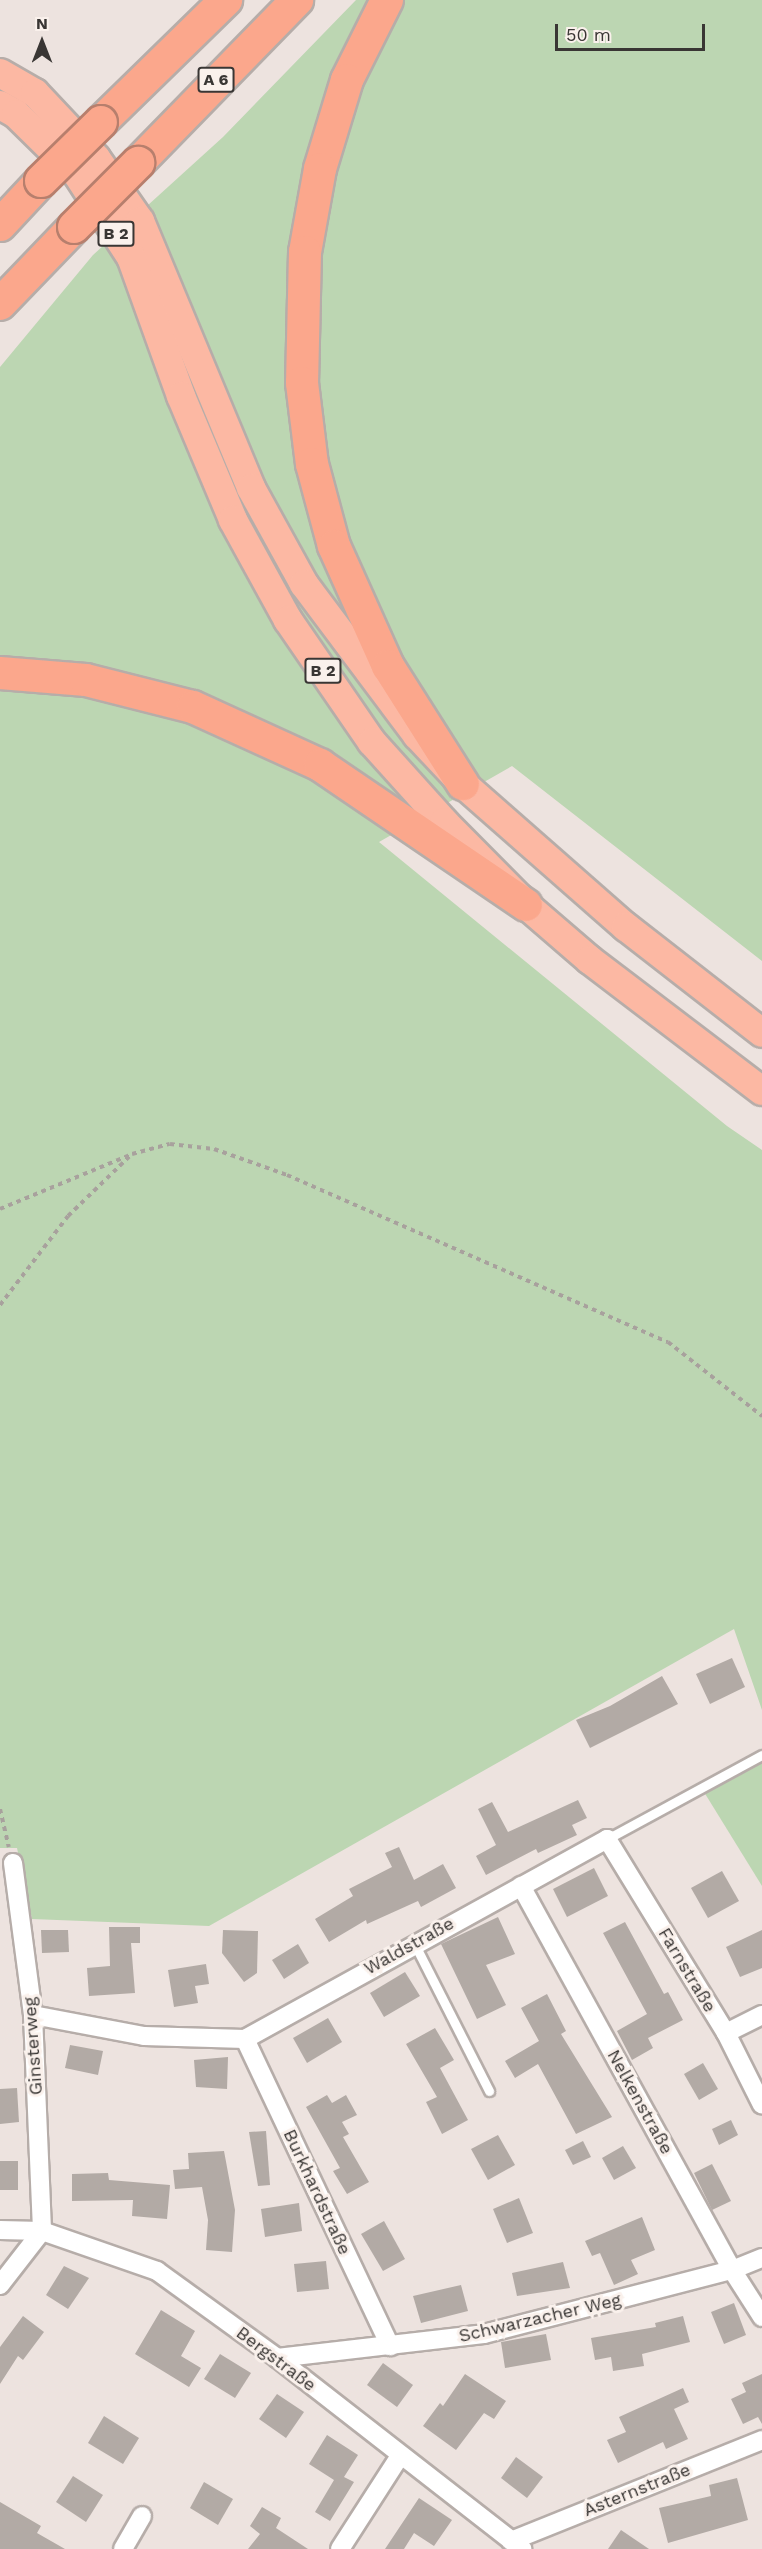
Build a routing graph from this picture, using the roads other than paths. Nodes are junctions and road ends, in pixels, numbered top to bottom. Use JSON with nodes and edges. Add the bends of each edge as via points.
{"nodes":[{"id":1,"x":226,"y":0,"type":"edge"},
{"id":2,"x":297,"y":0,"type":"edge"},
{"id":3,"x":387,"y":0,"type":"edge"},
{"id":4,"x":0,"y":73,"type":"edge"},
{"id":5,"x":0,"y":105,"type":"edge"},
{"id":6,"x":0,"y":225,"type":"edge"},
{"id":7,"x":0,"y":304,"type":"edge"},
{"id":8,"x":0,"y":673,"type":"edge"},
{"id":9,"x":463,"y":784,"type":"junction"},
{"id":10,"x":526,"y":905,"type":"junction"},
{"id":11,"x":762,"y":1033,"type":"edge"},
{"id":12,"x":762,"y":1091,"type":"edge"},
{"id":13,"x":762,"y":1755,"type":"edge"},
{"id":14,"x":607,"y":1839,"type":"junction"},
{"id":15,"x":13,"y":1863,"type":"road end"},
{"id":16,"x":521,"y":1886,"type":"junction"},
{"id":17,"x":414,"y":1942,"type":"junction"},
{"id":18,"x":33,"y":2015,"type":"junction"},
{"id":19,"x":762,"y":2015,"type":"edge"},
{"id":20,"x":726,"y":2033,"type":"junction"},
{"id":21,"x":245,"y":2039,"type":"junction"},
{"id":22,"x":489,"y":2091,"type":"dead end"},
{"id":23,"x":762,"y":2105,"type":"edge"},
{"id":24,"x":0,"y":2230,"type":"edge"},
{"id":25,"x":42,"y":2231,"type":"junction"},
{"id":26,"x":762,"y":2258,"type":"edge"},
{"id":27,"x":732,"y":2270,"type":"junction"},
{"id":28,"x":0,"y":2285,"type":"edge"},
{"id":29,"x":762,"y":2317,"type":"edge"},
{"id":30,"x":390,"y":2346,"type":"junction"},
{"id":31,"x":277,"y":2358,"type":"junction"},
{"id":32,"x":762,"y":2440,"type":"edge"},
{"id":33,"x":400,"y":2456,"type":"junction"},
{"id":34,"x":142,"y":2516,"type":"dead end"},
{"id":35,"x":517,"y":2545,"type":"edge"},
{"id":36,"x":123,"y":2549,"type":"edge"},
{"id":37,"x":340,"y":2549,"type":"edge"}],
"edges":[{"from":1,"to":6,"type":"highway","bridge":true},
{"from":2,"to":7,"type":"highway","number":"A 6","bridge":true},
{"from":3,"to":9,"type":"highway","via":[[347,80],[320,169],[305,252],[302,383],[312,464],[334,546],[388,666]]},
{"from":4,"to":9,"type":"highway","number":"B 2","via":[[35,93],[96,158],[140,221],[251,488],[304,584],[417,735]]},
{"from":5,"to":10,"type":"highway","number":"B 2","via":[[16,114],[77,174],[131,257],[181,396],[233,520],[288,620],[372,742]]},
{"from":8,"to":10,"type":"highway","via":[[86,680],[193,706],[320,765]]},
{"from":9,"to":11,"type":"highway","number":"B 2","via":[[626,927]]},
{"from":10,"to":12,"type":"highway","number":"B 2","via":[[590,960]]},
{"from":13,"to":14,"type":"lane","name":"Waldstraße"},
{"from":14,"to":16,"type":"street","name":"Waldstraße"},
{"from":14,"to":20,"type":"street","name":"Farnstraße"},
{"from":15,"to":18,"type":"street","name":"Ginsterweg"},
{"from":16,"to":17,"type":"street","name":"Waldstraße"},
{"from":16,"to":27,"type":"street","name":"Nelkenstraße"},
{"from":17,"to":21,"type":"street","name":"Waldstraße"},
{"from":17,"to":22,"type":"lane"},
{"from":18,"to":21,"type":"street","via":[[144,2036]]},
{"from":18,"to":25,"type":"street","name":"Ginsterweg"},
{"from":19,"to":20,"type":"street"},
{"from":20,"to":23,"type":"street","name":"Farnstraße"},
{"from":21,"to":30,"type":"street","name":"Burkhardstraße"},
{"from":24,"to":25,"type":"street","name":"Bergstraße"},
{"from":25,"to":28,"type":"street"},
{"from":25,"to":31,"type":"street","name":"Bergstraße","via":[[157,2271]]},
{"from":26,"to":27,"type":"street","name":"Schwarzacher Weg"},
{"from":27,"to":29,"type":"street","name":"Nelkenstraße"},
{"from":27,"to":30,"type":"street","name":"Schwarzacher Weg","via":[[484,2334]]},
{"from":30,"to":31,"type":"street","name":"Schwarzacher Weg"},
{"from":31,"to":33,"type":"street","name":"Bergstraße"},
{"from":32,"to":35,"type":"street","name":"Asternstraße"},
{"from":33,"to":35,"type":"street","name":"Bergstraße"},
{"from":33,"to":37,"type":"street"},
{"from":34,"to":36,"type":"street"}]}
